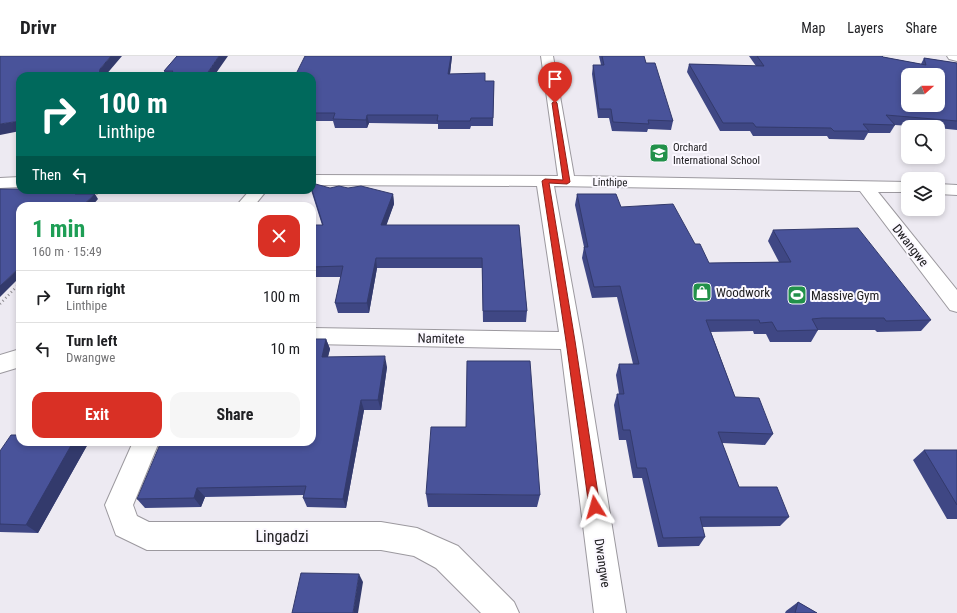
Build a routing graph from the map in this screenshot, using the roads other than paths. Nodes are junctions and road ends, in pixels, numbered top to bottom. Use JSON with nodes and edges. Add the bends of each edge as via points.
{"nodes":[{"id":1,"x":547,"y":56,"type":"edge"},
{"id":2,"x":953,"y":56,"type":"edge"},
{"id":3,"x":957,"y":57,"type":"edge"},
{"id":4,"x":316,"y":180,"type":"edge"},
{"id":5,"x":16,"y":182,"type":"edge"},
{"id":6,"x":556,"y":182,"type":"junction"},
{"id":7,"x":0,"y":183,"type":"edge"},
{"id":8,"x":865,"y":186,"type":"junction"},
{"id":9,"x":901,"y":188,"type":"edge"},
{"id":10,"x":945,"y":189,"type":"edge"},
{"id":11,"x":957,"y":190,"type":"edge"},
{"id":12,"x":256,"y":194,"type":"edge"},
{"id":13,"x":248,"y":202,"type":"edge"},
{"id":14,"x":957,"y":305,"type":"edge"},
{"id":15,"x":316,"y":336,"type":"edge"},
{"id":16,"x":571,"y":341,"type":"junction"},
{"id":17,"x":16,"y":359,"type":"edge"},
{"id":18,"x":0,"y":364,"type":"edge"},
{"id":19,"x":144,"y":446,"type":"edge"},
{"id":20,"x":503,"y":613,"type":"edge"},
{"id":21,"x":610,"y":613,"type":"edge"}],
"edges":[{"from":1,"to":6,"type":"street","name":"Dwangwe"},
{"from":2,"to":3,"type":"street"},
{"from":4,"to":6,"type":"street","name":"Linthipe"},
{"from":5,"to":7,"type":"street"},
{"from":6,"to":8,"type":"street","name":"Linthipe"},
{"from":6,"to":16,"type":"street","name":"Dwangwe"},
{"from":8,"to":9,"type":"street","name":"Linthipe"},
{"from":8,"to":14,"type":"street","name":"Dwangwe"},
{"from":10,"to":11,"type":"street"},
{"from":12,"to":13,"type":"street"},
{"from":15,"to":16,"type":"street","name":"Namitete"},
{"from":16,"to":21,"type":"street","name":"Dwangwe"},
{"from":17,"to":18,"type":"street"},
{"from":19,"to":20,"type":"street","name":"Lingadzi","via":[[119,505],[126,525],[147,536],[381,536],[417,542],[447,557]]}]}
